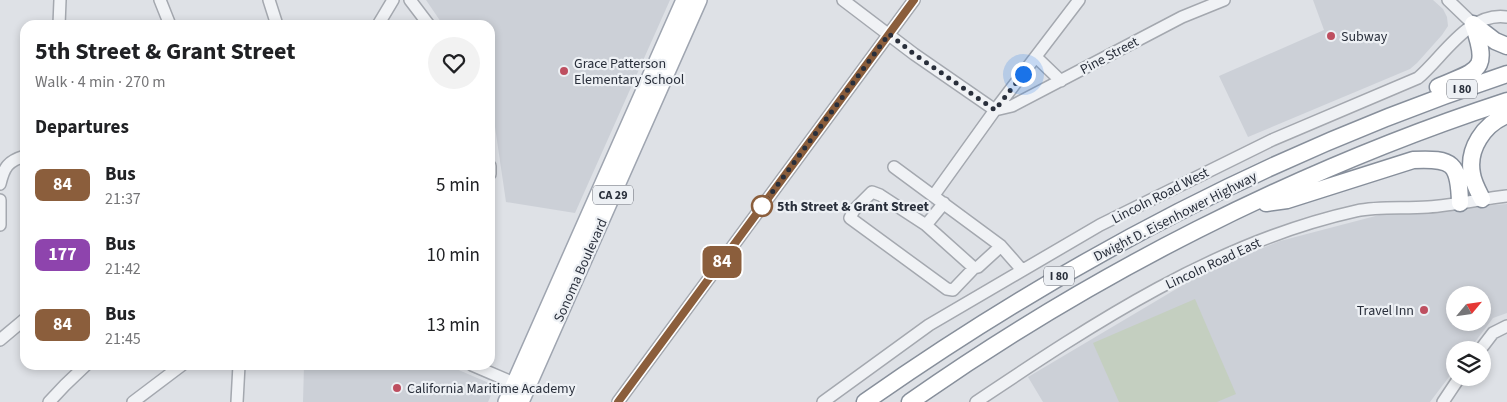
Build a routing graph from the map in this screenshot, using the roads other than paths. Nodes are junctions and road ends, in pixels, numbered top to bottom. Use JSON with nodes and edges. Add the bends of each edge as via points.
{"nodes":[{"id":1,"x":60,"y":0,"type":"edge"},
{"id":2,"x":160,"y":0,"type":"edge"},
{"id":3,"x":269,"y":0,"type":"edge"},
{"id":4,"x":393,"y":0,"type":"edge"},
{"id":5,"x":410,"y":0,"type":"edge"},
{"id":6,"x":684,"y":0,"type":"edge"},
{"id":7,"x":699,"y":0,"type":"edge"},
{"id":8,"x":843,"y":0,"type":"edge"},
{"id":9,"x":914,"y":0,"type":"edge"},
{"id":10,"x":1079,"y":0,"type":"edge"},
{"id":11,"x":1224,"y":0,"type":"edge"},
{"id":12,"x":1448,"y":0,"type":"edge"},
{"id":13,"x":1507,"y":17,"type":"edge"},
{"id":14,"x":59,"y":20,"type":"edge"},
{"id":15,"x":168,"y":20,"type":"edge"},
{"id":16,"x":275,"y":20,"type":"edge"},
{"id":17,"x":381,"y":20,"type":"edge"},
{"id":18,"x":424,"y":20,"type":"edge"},
{"id":19,"x":1473,"y":24,"type":"junction"},
{"id":20,"x":889,"y":34,"type":"junction"},
{"id":21,"x":1507,"y":46,"type":"edge"},
{"id":22,"x":1036,"y":56,"type":"junction"},
{"id":23,"x":1507,"y":74,"type":"edge"},
{"id":24,"x":1062,"y":81,"type":"junction"},
{"id":25,"x":1507,"y":101,"type":"edge"},
{"id":26,"x":1417,"y":106,"type":"junction"},
{"id":27,"x":995,"y":110,"type":"junction"},
{"id":28,"x":1507,"y":115,"type":"edge"},
{"id":29,"x":20,"y":158,"type":"edge"},
{"id":30,"x":894,"y":167,"type":"dead end"},
{"id":31,"x":0,"y":184,"type":"edge"},
{"id":32,"x":934,"y":196,"type":"junction"},
{"id":33,"x":1507,"y":196,"type":"edge"},
{"id":34,"x":0,"y":200,"type":"edge"},
{"id":35,"x":1482,"y":200,"type":"junction"},
{"id":36,"x":944,"y":203,"type":"junction"},
{"id":37,"x":1460,"y":203,"type":"junction"},
{"id":38,"x":1247,"y":206,"type":"junction"},
{"id":39,"x":0,"y":225,"type":"edge"},
{"id":40,"x":926,"y":226,"type":"junction"},
{"id":41,"x":1001,"y":246,"type":"junction"},
{"id":42,"x":974,"y":268,"type":"junction"},
{"id":43,"x":1022,"y":270,"type":"junction"},
{"id":44,"x":20,"y":323,"type":"edge"},
{"id":45,"x":1507,"y":326,"type":"edge"},
{"id":46,"x":0,"y":340,"type":"edge"},
{"id":47,"x":1487,"y":341,"type":"edge"},
{"id":48,"x":80,"y":370,"type":"edge"},
{"id":49,"x":175,"y":370,"type":"edge"},
{"id":50,"x":239,"y":370,"type":"edge"},
{"id":51,"x":481,"y":370,"type":"edge"},
{"id":52,"x":1454,"y":386,"type":"edge"},
{"id":53,"x":521,"y":392,"type":"edge"},
{"id":54,"x":49,"y":402,"type":"edge"},
{"id":55,"x":133,"y":402,"type":"edge"},
{"id":56,"x":237,"y":402,"type":"edge"},
{"id":57,"x":506,"y":402,"type":"edge"},
{"id":58,"x":618,"y":402,"type":"edge"},
{"id":59,"x":823,"y":402,"type":"edge"},
{"id":60,"x":865,"y":402,"type":"edge"},
{"id":61,"x":910,"y":402,"type":"edge"},
{"id":62,"x":976,"y":402,"type":"edge"},
{"id":63,"x":1443,"y":402,"type":"edge"}],
"edges":[{"from":1,"to":14,"type":"street"},
{"from":2,"to":15,"type":"street"},
{"from":3,"to":16,"type":"street"},
{"from":4,"to":17,"type":"street"},
{"from":5,"to":18,"type":"street"},
{"from":6,"to":53,"type":"main road","name":"Sonoma Boulevard","number":"CA 29"},
{"from":7,"to":53,"type":"main road","name":"Sonoma Boulevard","number":"CA 29"},
{"from":8,"to":20,"type":"street"},
{"from":9,"to":20,"type":"street"},
{"from":10,"to":22,"type":"street"},
{"from":11,"to":24,"type":"street","name":"Pine Street","via":[[1182,18]]},
{"from":12,"to":19,"type":"street"},
{"from":13,"to":19,"type":"street","name":"Lincoln Road West","via":[[1483,18]]},
{"from":19,"to":21,"type":"highway"},
{"from":19,"to":26,"type":"highway","via":[[1482,58],[1478,67],[1436,88]]},
{"from":19,"to":43,"type":"street","name":"Lincoln Road West","via":[[1418,78],[1213,168],[1100,225]]},
{"from":20,"to":27,"type":"street"},
{"from":20,"to":58,"type":"street"},
{"from":22,"to":24,"type":"street"},
{"from":22,"to":27,"type":"street"},
{"from":23,"to":26,"type":"highway","name":"Dwight D. Eisenhower Highway","number":"I 80"},
{"from":24,"to":27,"type":"street","name":"Pine Street","via":[[1012,106]]},
{"from":25,"to":38,"type":"highway","name":"Dwight D. Eisenhower Highway","number":"I 80","via":[[1361,155]]},
{"from":26,"to":60,"type":"highway","name":"Dwight D. Eisenhower Highway","number":"I 80","via":[[1272,167],[1143,230],[1011,305]]},
{"from":27,"to":32,"type":"street"},
{"from":28,"to":35,"type":"highway","via":[[1486,129],[1473,149],[1470,162],[1472,176]]},
{"from":29,"to":31,"type":"street","via":[[3,170]]},
{"from":30,"to":32,"type":"street"},
{"from":32,"to":36,"type":"street"},
{"from":33,"to":35,"type":"street","name":"Lincoln Road East"},
{"from":34,"to":39,"type":"street"},
{"from":35,"to":37,"type":"street","name":"Lincoln Road East"},
{"from":36,"to":40,"type":"street"},
{"from":36,"to":41,"type":"street"},
{"from":37,"to":38,"type":"highway","via":[[1460,180],[1454,168],[1442,160],[1430,159],[1413,160],[1287,200]]},
{"from":37,"to":62,"type":"street","name":"Lincoln Road East","via":[[1357,211],[1253,243],[1123,307]]},
{"from":38,"to":61,"type":"highway","name":"Dwight D. Eisenhower Highway","number":"I 80","via":[[1095,285]]},
{"from":40,"to":42,"type":"street"},
{"from":40,"to":42,"type":"street","via":[[872,192],[850,218],[947,289],[953,290]]},
{"from":41,"to":42,"type":"street"},
{"from":41,"to":43,"type":"street"},
{"from":43,"to":59,"type":"street","name":"Lincoln Road West","via":[[929,325]]},
{"from":44,"to":46,"type":"street"},
{"from":45,"to":47,"type":"street","via":[[1493,333]]},
{"from":48,"to":54,"type":"street"},
{"from":49,"to":55,"type":"street"},
{"from":50,"to":56,"type":"street"},
{"from":51,"to":53,"type":"street"},
{"from":52,"to":63,"type":"street"},
{"from":53,"to":57,"type":"main road","name":"Sonoma Boulevard","number":"CA 29"}]}
